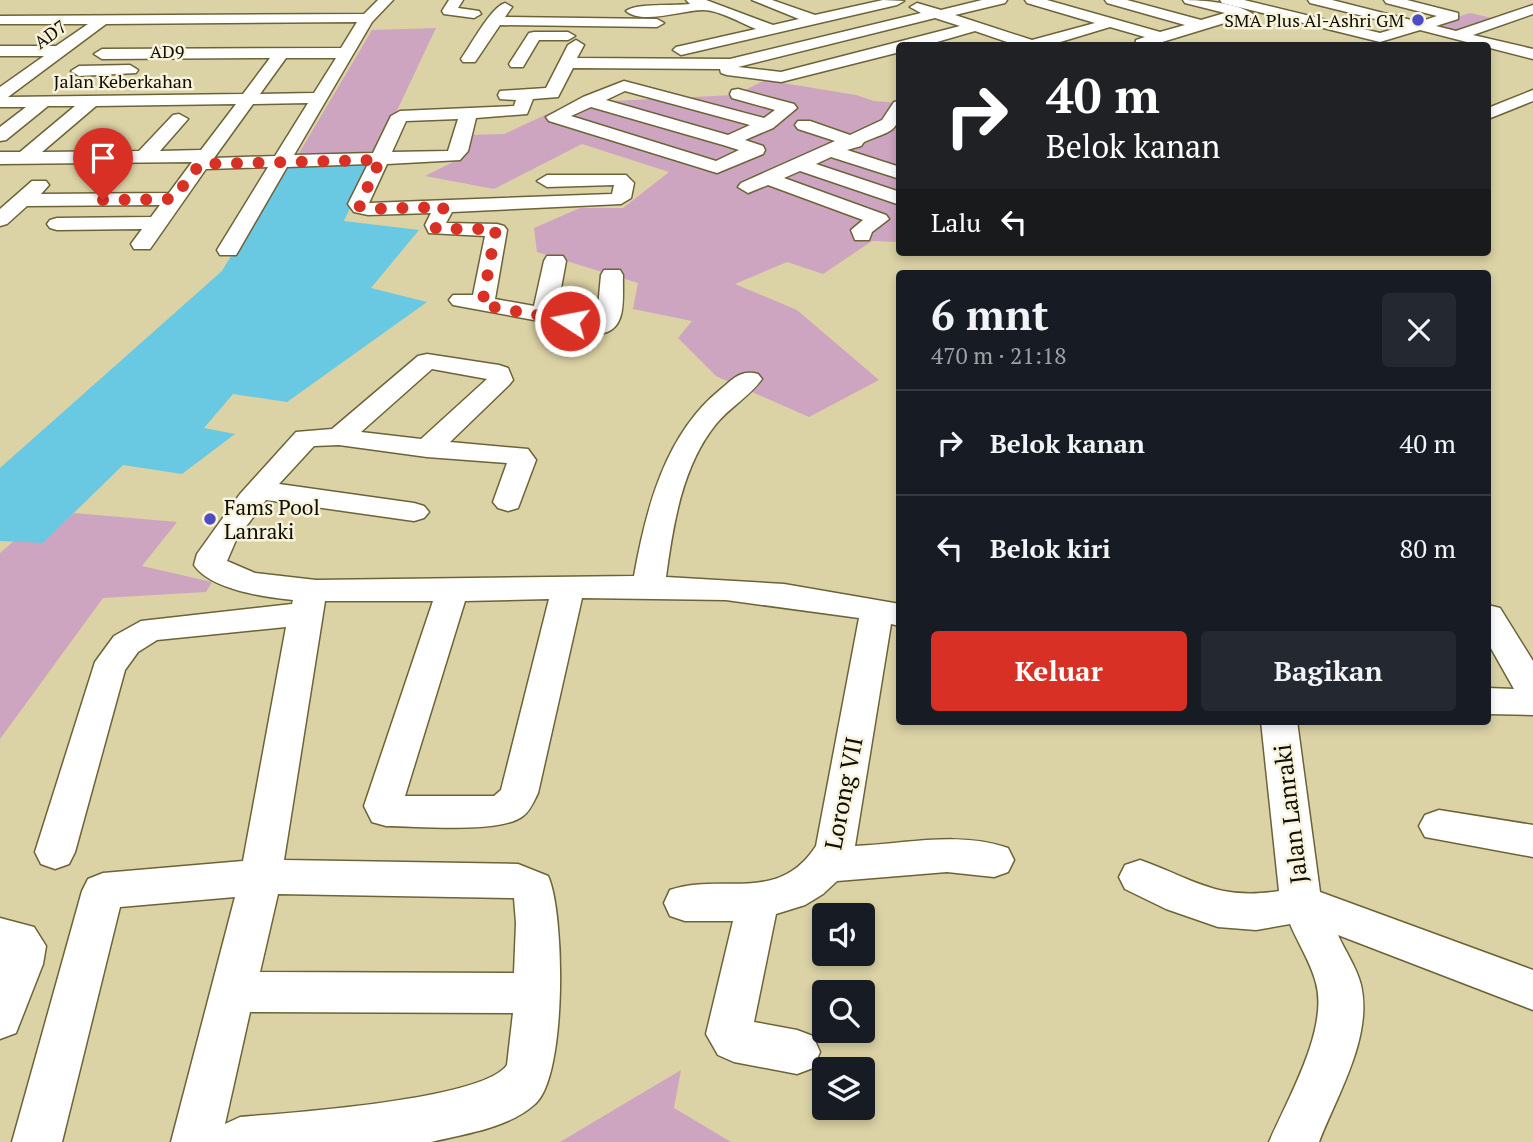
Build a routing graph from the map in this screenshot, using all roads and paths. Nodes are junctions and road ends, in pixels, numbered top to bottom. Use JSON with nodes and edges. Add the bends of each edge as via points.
{"nodes":[{"id":1,"x":386,"y":0,"type":"edge"},
{"id":2,"x":456,"y":0,"type":"edge"},
{"id":3,"x":510,"y":0,"type":"edge"},
{"id":4,"x":759,"y":0,"type":"edge"},
{"id":5,"x":826,"y":0,"type":"edge"},
{"id":6,"x":899,"y":0,"type":"edge"},
{"id":7,"x":1000,"y":0,"type":"edge"},
{"id":8,"x":1032,"y":0,"type":"edge"},
{"id":9,"x":1112,"y":0,"type":"edge"},
{"id":10,"x":1190,"y":0,"type":"edge"},
{"id":11,"x":1227,"y":0,"type":"edge"},
{"id":12,"x":1304,"y":0,"type":"edge"},
{"id":13,"x":1315,"y":0,"type":"edge"},
{"id":14,"x":1391,"y":0,"type":"edge"},
{"id":15,"x":1426,"y":0,"type":"edge"},
{"id":16,"x":267,"y":2,"type":"dead end"},
{"id":17,"x":1515,"y":2,"type":"dead end"},
{"id":18,"x":126,"y":3,"type":"dead end"},
{"id":19,"x":699,"y":3,"type":"edge"},
{"id":20,"x":1533,"y":8,"type":"edge"},
{"id":21,"x":1062,"y":9,"type":"junction"},
{"id":22,"x":856,"y":10,"type":"junction"},
{"id":23,"x":1241,"y":13,"type":"junction"},
{"id":24,"x":474,"y":14,"type":"dead end"},
{"id":25,"x":939,"y":14,"type":"junction"},
{"id":26,"x":1036,"y":15,"type":"dead end"},
{"id":27,"x":547,"y":16,"type":"junction"},
{"id":28,"x":657,"y":18,"type":"edge"},
{"id":29,"x":737,"y":18,"type":"junction"},
{"id":30,"x":1506,"y":18,"type":"junction"},
{"id":31,"x":306,"y":19,"type":"junction"},
{"id":32,"x":368,"y":19,"type":"junction"},
{"id":33,"x":0,"y":20,"type":"edge"},
{"id":34,"x":102,"y":20,"type":"junction"},
{"id":35,"x":246,"y":20,"type":"junction"},
{"id":36,"x":815,"y":20,"type":"junction"},
{"id":37,"x":493,"y":21,"type":"junction"},
{"id":38,"x":1010,"y":22,"type":"dead end"},
{"id":39,"x":628,"y":23,"type":"junction"},
{"id":40,"x":711,"y":23,"type":"dead end"},
{"id":41,"x":1109,"y":23,"type":"junction"},
{"id":42,"x":1202,"y":25,"type":"junction"},
{"id":43,"x":980,"y":28,"type":"junction"},
{"id":44,"x":1419,"y":28,"type":"junction"},
{"id":45,"x":773,"y":30,"type":"junction"},
{"id":46,"x":0,"y":36,"type":"edge"},
{"id":47,"x":80,"y":36,"type":"junction"},
{"id":48,"x":109,"y":37,"type":"dead end"},
{"id":49,"x":175,"y":37,"type":"dead end"},
{"id":50,"x":1160,"y":37,"type":"junction"},
{"id":51,"x":1454,"y":37,"type":"junction"},
{"id":52,"x":919,"y":42,"type":"edge"},
{"id":53,"x":1024,"y":42,"type":"edge"},
{"id":54,"x":1044,"y":42,"type":"edge"},
{"id":55,"x":1144,"y":42,"type":"edge"},
{"id":56,"x":1348,"y":42,"type":"edge"},
{"id":57,"x":1440,"y":42,"type":"edge"},
{"id":58,"x":1472,"y":42,"type":"edge"},
{"id":59,"x":1476,"y":42,"type":"edge"},
{"id":60,"x":577,"y":43,"type":"junction"},
{"id":61,"x":620,"y":43,"type":"dead end"},
{"id":62,"x":1491,"y":45,"type":"edge"},
{"id":63,"x":1491,"y":47,"type":"edge"},
{"id":64,"x":697,"y":48,"type":"junction"},
{"id":65,"x":896,"y":48,"type":"edge"},
{"id":66,"x":0,"y":51,"type":"edge"},
{"id":67,"x":17,"y":51,"type":"junction"},
{"id":68,"x":59,"y":51,"type":"junction"},
{"id":69,"x":347,"y":53,"type":"junction"},
{"id":70,"x":103,"y":54,"type":"junction"},
{"id":71,"x":156,"y":54,"type":"junction"},
{"id":72,"x":212,"y":54,"type":"junction"},
{"id":73,"x":275,"y":54,"type":"junction"},
{"id":74,"x":1529,"y":54,"type":"edge"},
{"id":75,"x":469,"y":59,"type":"dead end"},
{"id":76,"x":852,"y":59,"type":"junction"},
{"id":77,"x":0,"y":62,"type":"edge"},
{"id":78,"x":517,"y":64,"type":"dead end"},
{"id":79,"x":715,"y":64,"type":"junction"},
{"id":80,"x":896,"y":64,"type":"edge"},
{"id":81,"x":79,"y":71,"type":"junction"},
{"id":82,"x":201,"y":75,"type":"junction"},
{"id":83,"x":682,"y":79,"type":"dead end"},
{"id":84,"x":63,"y":85,"type":"junction"},
{"id":85,"x":6,"y":90,"type":"edge"},
{"id":86,"x":722,"y":90,"type":"dead end"},
{"id":87,"x":526,"y":94,"type":"junction"},
{"id":88,"x":1533,"y":95,"type":"edge"},
{"id":89,"x":482,"y":96,"type":"dead end"},
{"id":90,"x":320,"y":98,"type":"junction"},
{"id":91,"x":247,"y":100,"type":"junction"},
{"id":92,"x":589,"y":101,"type":"junction"},
{"id":93,"x":0,"y":102,"type":"edge"},
{"id":94,"x":43,"y":102,"type":"junction"},
{"id":95,"x":90,"y":102,"type":"junction"},
{"id":96,"x":468,"y":113,"type":"junction"},
{"id":97,"x":1491,"y":113,"type":"edge"},
{"id":98,"x":192,"y":115,"type":"junction"},
{"id":99,"x":555,"y":117,"type":"junction"},
{"id":100,"x":233,"y":118,"type":"junction"},
{"id":101,"x":0,"y":120,"type":"edge"},
{"id":102,"x":20,"y":120,"type":"junction"},
{"id":103,"x":70,"y":120,"type":"junction"},
{"id":104,"x":97,"y":120,"type":"dead end"},
{"id":105,"x":151,"y":120,"type":"dead end"},
{"id":106,"x":536,"y":123,"type":"dead end"},
{"id":107,"x":767,"y":124,"type":"junction"},
{"id":108,"x":804,"y":125,"type":"dead end"},
{"id":109,"x":894,"y":126,"type":"edge"},
{"id":110,"x":0,"y":136,"type":"edge"},
{"id":111,"x":162,"y":138,"type":"junction"},
{"id":112,"x":47,"y":139,"type":"junction"},
{"id":113,"x":859,"y":140,"type":"junction"},
{"id":114,"x":729,"y":141,"type":"junction"},
{"id":115,"x":887,"y":146,"type":"dead end"},
{"id":116,"x":830,"y":153,"type":"junction"},
{"id":117,"x":758,"y":156,"type":"dead end"},
{"id":118,"x":144,"y":157,"type":"junction"},
{"id":119,"x":0,"y":158,"type":"edge"},
{"id":120,"x":24,"y":158,"type":"junction"},
{"id":121,"x":380,"y":160,"type":"junction"},
{"id":122,"x":799,"y":160,"type":"junction"},
{"id":123,"x":282,"y":162,"type":"junction"},
{"id":124,"x":199,"y":166,"type":"junction"},
{"id":125,"x":714,"y":171,"type":"junction"},
{"id":126,"x":896,"y":172,"type":"edge"},
{"id":127,"x":164,"y":177,"type":"dead end"},
{"id":128,"x":11,"y":179,"type":"dead end"},
{"id":129,"x":547,"y":181,"type":"dead end"},
{"id":130,"x":759,"y":183,"type":"junction"},
{"id":131,"x":896,"y":196,"type":"edge"},
{"id":132,"x":173,"y":199,"type":"junction"},
{"id":133,"x":24,"y":200,"type":"junction"},
{"id":134,"x":79,"y":201,"type":"junction"},
{"id":135,"x":444,"y":207,"type":"junction"},
{"id":136,"x":1,"y":218,"type":"edge"},
{"id":137,"x":57,"y":223,"type":"junction"},
{"id":138,"x":156,"y":223,"type":"junction"},
{"id":139,"x":862,"y":236,"type":"dead end"},
{"id":140,"x":39,"y":240,"type":"dead end"},
{"id":141,"x":142,"y":244,"type":"dead end"},
{"id":142,"x":228,"y":250,"type":"dead end"},
{"id":143,"x":555,"y":261,"type":"dead end"},
{"id":144,"x":612,"y":275,"type":"dead end"},
{"id":145,"x":544,"y":316,"type":"junction"},
{"id":146,"x":749,"y":379,"type":"dead end"},
{"id":147,"x":339,"y":437,"type":"junction"},
{"id":148,"x":427,"y":449,"type":"junction"},
{"id":149,"x":259,"y":490,"type":"junction"},
{"id":150,"x":508,"y":502,"type":"dead end"},
{"id":151,"x":414,"y":512,"type":"dead end"},
{"id":152,"x":648,"y":587,"type":"junction"},
{"id":153,"x":568,"y":589,"type":"junction"},
{"id":154,"x":452,"y":592,"type":"junction"},
{"id":155,"x":309,"y":602,"type":"junction"},
{"id":156,"x":888,"y":613,"type":"edge"},
{"id":157,"x":1491,"y":621,"type":"edge"},
{"id":158,"x":1533,"y":690,"type":"edge"},
{"id":159,"x":1491,"y":701,"type":"edge"},
{"id":160,"x":1533,"y":702,"type":"edge"},
{"id":161,"x":1279,"y":725,"type":"edge"},
{"id":162,"x":1439,"y":826,"type":"dead end"},
{"id":163,"x":1533,"y":841,"type":"edge"},
{"id":164,"x":55,"y":852,"type":"dead end"},
{"id":165,"x":994,"y":860,"type":"dead end"},
{"id":166,"x":828,"y":865,"type":"junction"},
{"id":167,"x":261,"y":877,"type":"junction"},
{"id":168,"x":1140,"y":877,"type":"dead end"},
{"id":169,"x":758,"y":902,"type":"junction"},
{"id":170,"x":685,"y":903,"type":"dead end"},
{"id":171,"x":1301,"y":903,"type":"junction"},
{"id":172,"x":0,"y":937,"type":"edge"},
{"id":173,"x":1533,"y":990,"type":"edge"},
{"id":174,"x":231,"y":992,"type":"junction"},
{"id":175,"x":536,"y":993,"type":"junction"},
{"id":176,"x":0,"y":1018,"type":"edge"},
{"id":177,"x":797,"y":1052,"type":"dead end"},
{"id":178,"x":302,"y":1139,"type":"edge"},
{"id":179,"x":37,"y":1142,"type":"edge"},
{"id":180,"x":196,"y":1142,"type":"edge"},
{"id":181,"x":240,"y":1142,"type":"edge"},
{"id":182,"x":1294,"y":1142,"type":"edge"}],
"edges":[{"from":1,"to":32,"type":"street"},
{"from":2,"to":24,"type":"street","via":[[449,11]]},
{"from":3,"to":37,"type":"street"},
{"from":4,"to":36,"type":"street"},
{"from":5,"to":22,"type":"street"},
{"from":6,"to":22,"type":"street"},
{"from":6,"to":25,"type":"street"},
{"from":7,"to":25,"type":"street"},
{"from":8,"to":21,"type":"street"},
{"from":9,"to":42,"type":"street"},
{"from":10,"to":23,"type":"street"},
{"from":11,"to":44,"type":"street","via":[[1376,38]]},
{"from":12,"to":44,"type":"street"},
{"from":13,"to":44,"type":"street"},
{"from":14,"to":44,"type":"street","via":[[1453,16]]},
{"from":15,"to":30,"type":"street"},
{"from":16,"to":35,"type":"street"},
{"from":17,"to":20,"type":"street"},
{"from":18,"to":34,"type":"street","name":"AD7"},
{"from":19,"to":28,"type":"street"},
{"from":19,"to":29,"type":"street"},
{"from":20,"to":30,"type":"street"},
{"from":21,"to":26,"type":"street"},
{"from":21,"to":41,"type":"street"},
{"from":22,"to":36,"type":"street"},
{"from":23,"to":42,"type":"street"},
{"from":23,"to":56,"type":"street"},
{"from":25,"to":43,"type":"street"},
{"from":25,"to":79,"type":"street"},
{"from":27,"to":28,"type":"street"},
{"from":27,"to":37,"type":"street"},
{"from":27,"to":60,"type":"street"},
{"from":28,"to":39,"type":"street"},
{"from":29,"to":40,"type":"street"},
{"from":29,"to":45,"type":"street"},
{"from":30,"to":51,"type":"street"},
{"from":31,"to":32,"type":"street"},
{"from":31,"to":35,"type":"street"},
{"from":31,"to":73,"type":"street"},
{"from":32,"to":69,"type":"street"},
{"from":33,"to":34,"type":"street"},
{"from":34,"to":35,"type":"street"},
{"from":34,"to":47,"type":"street","name":"AD7"},
{"from":35,"to":72,"type":"street"},
{"from":36,"to":45,"type":"street"},
{"from":37,"to":75,"type":"street"},
{"from":38,"to":43,"type":"street"},
{"from":39,"to":60,"type":"street"},
{"from":39,"to":61,"type":"street"},
{"from":41,"to":50,"type":"street"},
{"from":41,"to":54,"type":"street"},
{"from":42,"to":50,"type":"street"},
{"from":43,"to":52,"type":"street"},
{"from":43,"to":53,"type":"street"},
{"from":44,"to":51,"type":"street"},
{"from":45,"to":64,"type":"street"},
{"from":46,"to":47,"type":"street"},
{"from":47,"to":68,"type":"street","name":"AD7"},
{"from":48,"to":70,"type":"street"},
{"from":49,"to":71,"type":"street"},
{"from":50,"to":55,"type":"street"},
{"from":51,"to":57,"type":"street"},
{"from":51,"to":58,"type":"street"},
{"from":51,"to":59,"type":"street"},
{"from":60,"to":64,"type":"street"},
{"from":60,"to":78,"type":"street","via":[[534,36]]},
{"from":60,"to":79,"type":"street"},
{"from":60,"to":87,"type":"street","via":[[552,93]]},
{"from":62,"to":74,"type":"street"},
{"from":63,"to":74,"type":"street"},
{"from":64,"to":79,"type":"street","via":[[719,56]]},
{"from":65,"to":76,"type":"street"},
{"from":66,"to":67,"type":"street"},
{"from":67,"to":68,"type":"street"},
{"from":67,"to":77,"type":"street"},
{"from":68,"to":85,"type":"street","name":"AD7"},
{"from":69,"to":73,"type":"street"},
{"from":69,"to":90,"type":"street"},
{"from":70,"to":71,"type":"street"},
{"from":70,"to":81,"type":"street"},
{"from":71,"to":72,"type":"street"},
{"from":72,"to":73,"type":"street"},
{"from":72,"to":82,"type":"street"},
{"from":73,"to":91,"type":"street"},
{"from":76,"to":79,"type":"street","via":[[777,78],[729,71]]},
{"from":76,"to":80,"type":"street"},
{"from":79,"to":83,"type":"street"},
{"from":81,"to":82,"type":"street","name":"AD9"},
{"from":81,"to":84,"type":"street"},
{"from":82,"to":84,"type":"street"},
{"from":82,"to":98,"type":"street"},
{"from":84,"to":85,"type":"street"},
{"from":86,"to":107,"type":"street","via":[[788,108]]},
{"from":87,"to":89,"type":"street"},
{"from":87,"to":96,"type":"street","via":[[520,110]]},
{"from":88,"to":97,"type":"street"},
{"from":90,"to":91,"type":"street","name":"Jalan Keberkahan"},
{"from":90,"to":123,"type":"street"},
{"from":91,"to":98,"type":"street","name":"Jalan Keberkahan"},
{"from":91,"to":100,"type":"street"},
{"from":92,"to":99,"type":"street"},
{"from":92,"to":107,"type":"street","via":[[624,86]]},
{"from":92,"to":114,"type":"street"},
{"from":93,"to":94,"type":"street","name":"Jalan Keberkahan"},
{"from":94,"to":95,"type":"street","name":"Jalan Keberkahan"},
{"from":94,"to":102,"type":"street"},
{"from":95,"to":98,"type":"street","name":"Jalan Keberkahan"},
{"from":95,"to":103,"type":"street"},
{"from":96,"to":121,"type":"street","via":[[401,115]]},
{"from":96,"to":121,"type":"street","via":[[456,155]]},
{"from":98,"to":100,"type":"street"},
{"from":98,"to":105,"type":"street"},
{"from":98,"to":111,"type":"street"},
{"from":99,"to":106,"type":"street"},
{"from":99,"to":125,"type":"street"},
{"from":100,"to":124,"type":"street"},
{"from":101,"to":102,"type":"street"},
{"from":102,"to":110,"type":"street"},
{"from":103,"to":104,"type":"street"},
{"from":103,"to":112,"type":"street"},
{"from":107,"to":114,"type":"street"},
{"from":108,"to":113,"type":"street"},
{"from":109,"to":113,"type":"street"},
{"from":111,"to":112,"type":"street"},
{"from":111,"to":118,"type":"street"},
{"from":112,"to":120,"type":"street"},
{"from":113,"to":115,"type":"street"},
{"from":113,"to":116,"type":"street"},
{"from":114,"to":125,"type":"street","via":[[756,149]]},
{"from":116,"to":122,"type":"street"},
{"from":116,"to":126,"type":"street"},
{"from":117,"to":122,"type":"street"},
{"from":118,"to":120,"type":"street"},
{"from":118,"to":124,"type":"street"},
{"from":119,"to":120,"type":"street"},
{"from":121,"to":123,"type":"street"},
{"from":121,"to":135,"type":"street","via":[[358,204],[361,208]]},
{"from":122,"to":130,"type":"street"},
{"from":122,"to":131,"type":"street"},
{"from":123,"to":124,"type":"street"},
{"from":123,"to":142,"type":"street"},
{"from":124,"to":127,"type":"street"},
{"from":124,"to":132,"type":"street"},
{"from":125,"to":130,"type":"street"},
{"from":128,"to":133,"type":"street","via":[[52,179]]},
{"from":129,"to":135,"type":"street","via":[[619,179],[624,183],[621,198],[614,200]]},
{"from":130,"to":139,"type":"street","via":[[879,219],[860,230]]},
{"from":132,"to":134,"type":"street"},
{"from":132,"to":138,"type":"street"},
{"from":133,"to":134,"type":"street"},
{"from":133,"to":136,"type":"street"},
{"from":134,"to":137,"type":"street"},
{"from":135,"to":145,"type":"street","via":[[436,229],[498,232],[471,302]]},
{"from":137,"to":138,"type":"street"},
{"from":137,"to":140,"type":"street"},
{"from":138,"to":141,"type":"street"},
{"from":143,"to":145,"type":"street"},
{"from":144,"to":145,"type":"street","via":[[606,324]]},
{"from":146,"to":152,"type":"street","via":[[724,398],[687,445],[663,509]]},
{"from":147,"to":148,"type":"street"},
{"from":147,"to":148,"type":"street","via":[[427,360],[499,373],[500,380]]},
{"from":147,"to":149,"type":"street","via":[[306,438]]},
{"from":148,"to":150,"type":"street","via":[[522,457]]},
{"from":149,"to":151,"type":"street"},
{"from":149,"to":155,"type":"street","via":[[216,545],[210,565]]},
{"from":152,"to":153,"type":"street"},
{"from":152,"to":156,"type":"street","via":[[749,591]]},
{"from":153,"to":154,"type":"street"},
{"from":153,"to":154,"type":"street","via":[[514,801],[495,811],[386,811],[386,794]]},
{"from":154,"to":155,"type":"street"},
{"from":155,"to":164,"type":"street","via":[[153,629],[119,648],[108,670]]},
{"from":155,"to":167,"type":"street"},
{"from":156,"to":166,"type":"street","name":"Lorong VII"},
{"from":157,"to":158,"type":"street"},
{"from":159,"to":160,"type":"street"},
{"from":161,"to":171,"type":"street","name":"Jalan Lanraki"},
{"from":162,"to":163,"type":"street"},
{"from":165,"to":166,"type":"street","via":[[949,853]]},
{"from":166,"to":169,"type":"street","name":"Lorong VII","via":[[806,883]]},
{"from":167,"to":174,"type":"street"},
{"from":167,"to":175,"type":"street","via":[[527,883],[536,901]]},
{"from":167,"to":179,"type":"street","via":[[103,891]]},
{"from":168,"to":171,"type":"street","via":[[1218,911],[1277,911]]},
{"from":169,"to":170,"type":"street","name":"Lorong VII"},
{"from":169,"to":177,"type":"street","via":[[729,1034],[734,1040]]},
{"from":171,"to":173,"type":"street"},
{"from":171,"to":182,"type":"street","name":"Jalan Lanraki","via":[[1342,999],[1338,1034]]},
{"from":172,"to":176,"type":"street","via":[[19,940],[24,946]]},
{"from":174,"to":175,"type":"street"},
{"from":174,"to":180,"type":"street"},
{"from":175,"to":178,"type":"street","via":[[532,1063],[519,1088],[480,1107]]},
{"from":178,"to":181,"type":"street"}]}
